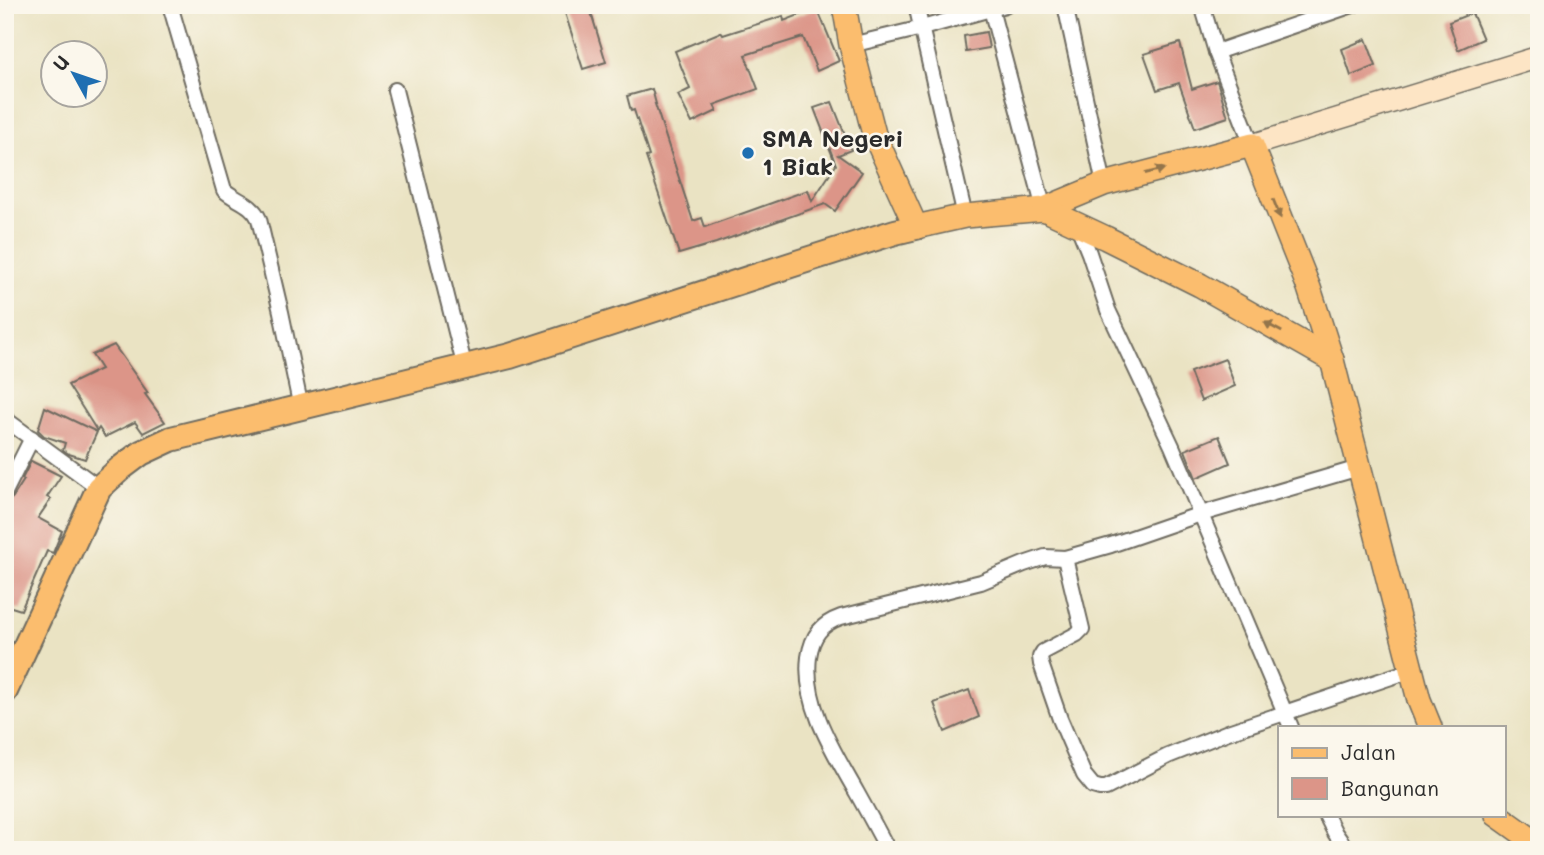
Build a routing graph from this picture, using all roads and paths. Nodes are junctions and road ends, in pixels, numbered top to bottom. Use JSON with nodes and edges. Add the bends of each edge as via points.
{"nodes":[{"id":1,"x":170,"y":5,"type":"edge"},
{"id":2,"x":844,"y":5,"type":"edge"},
{"id":3,"x":916,"y":5,"type":"edge"},
{"id":4,"x":1065,"y":5,"type":"edge"},
{"id":5,"x":1202,"y":5,"type":"edge"},
{"id":6,"x":1353,"y":5,"type":"edge"},
{"id":7,"x":995,"y":7,"type":"edge"},
{"id":8,"x":922,"y":28,"type":"junction"},
{"id":9,"x":851,"y":45,"type":"junction"},
{"id":10,"x":1216,"y":52,"type":"junction"},
{"id":11,"x":1539,"y":57,"type":"edge"},
{"id":12,"x":395,"y":90,"type":"dead end"},
{"id":13,"x":1252,"y":145,"type":"junction"},
{"id":14,"x":1104,"y":184,"type":"junction"},
{"id":15,"x":1044,"y":209,"type":"junction"},
{"id":16,"x":965,"y":216,"type":"junction"},
{"id":17,"x":1078,"y":226,"type":"junction"},
{"id":18,"x":916,"y":227,"type":"junction"},
{"id":19,"x":1106,"y":237,"type":"junction"},
{"id":20,"x":1332,"y":360,"type":"junction"},
{"id":21,"x":465,"y":368,"type":"junction"},
{"id":22,"x":301,"y":408,"type":"junction"},
{"id":23,"x":5,"y":419,"type":"edge"},
{"id":24,"x":32,"y":438,"type":"junction"},
{"id":25,"x":1359,"y":468,"type":"junction"},
{"id":26,"x":99,"y":488,"type":"junction"},
{"id":27,"x":5,"y":492,"type":"edge"},
{"id":28,"x":1201,"y":514,"type":"junction"},
{"id":29,"x":1065,"y":558,"type":"junction"},
{"id":30,"x":1412,"y":670,"type":"junction"},
{"id":31,"x":5,"y":691,"type":"edge"},
{"id":32,"x":1286,"y":712,"type":"junction"},
{"id":33,"x":1292,"y":726,"type":"edge"},
{"id":34,"x":1430,"y":726,"type":"edge"},
{"id":35,"x":1326,"y":816,"type":"edge"},
{"id":36,"x":1498,"y":816,"type":"edge"},
{"id":37,"x":1539,"y":845,"type":"edge"},
{"id":38,"x":888,"y":850,"type":"edge"},
{"id":39,"x":1348,"y":850,"type":"edge"}],
"edges":[{"from":1,"to":22,"type":"street","via":[[223,190],[252,208],[259,219]]},
{"from":2,"to":9,"type":"main road"},
{"from":3,"to":8,"type":"street"},
{"from":4,"to":14,"type":"street"},
{"from":5,"to":10,"type":"street"},
{"from":6,"to":10,"type":"street"},
{"from":7,"to":8,"type":"street"},
{"from":7,"to":15,"type":"street"},
{"from":8,"to":9,"type":"street"},
{"from":8,"to":16,"type":"street"},
{"from":9,"to":18,"type":"main road","via":[[874,134]]},
{"from":10,"to":13,"type":"street"},
{"from":11,"to":13,"type":"main road"},
{"from":12,"to":21,"type":"street"},
{"from":14,"to":13,"type":"main road","one_way":true},
{"from":13,"to":20,"type":"main road","one_way":true,"via":[[1309,288]]},
{"from":14,"to":15,"type":"main road"},
{"from":14,"to":19,"type":"main road","via":[[1090,204],[1091,215]]},
{"from":15,"to":16,"type":"main road"},
{"from":15,"to":17,"type":"main road"},
{"from":16,"to":18,"type":"main road"},
{"from":17,"to":19,"type":"main road"},
{"from":17,"to":28,"type":"street","via":[[1108,310]]},
{"from":18,"to":21,"type":"highway"},
{"from":20,"to":19,"type":"main road","one_way":true},
{"from":20,"to":25,"type":"main road"},
{"from":21,"to":22,"type":"highway"},
{"from":22,"to":26,"type":"highway","via":[[171,439],[141,453]]},
{"from":23,"to":24,"type":"street"},
{"from":24,"to":26,"type":"street"},
{"from":24,"to":27,"type":"street"},
{"from":25,"to":28,"type":"street"},
{"from":25,"to":30,"type":"main road"},
{"from":26,"to":31,"type":"highway"},
{"from":28,"to":29,"type":"street"},
{"from":28,"to":32,"type":"street"},
{"from":29,"to":32,"type":"street","via":[[1082,629],[1040,657],[1060,719],[1093,786],[1106,788],[1168,756]]},
{"from":29,"to":38,"type":"street","via":[[1045,557],[981,582],[841,617],[814,636],[808,668],[814,705],[830,745]]},
{"from":30,"to":32,"type":"street"},
{"from":30,"to":34,"type":"main road"},
{"from":32,"to":33,"type":"street"},
{"from":35,"to":39,"type":"street"},
{"from":36,"to":37,"type":"main road"}]}
